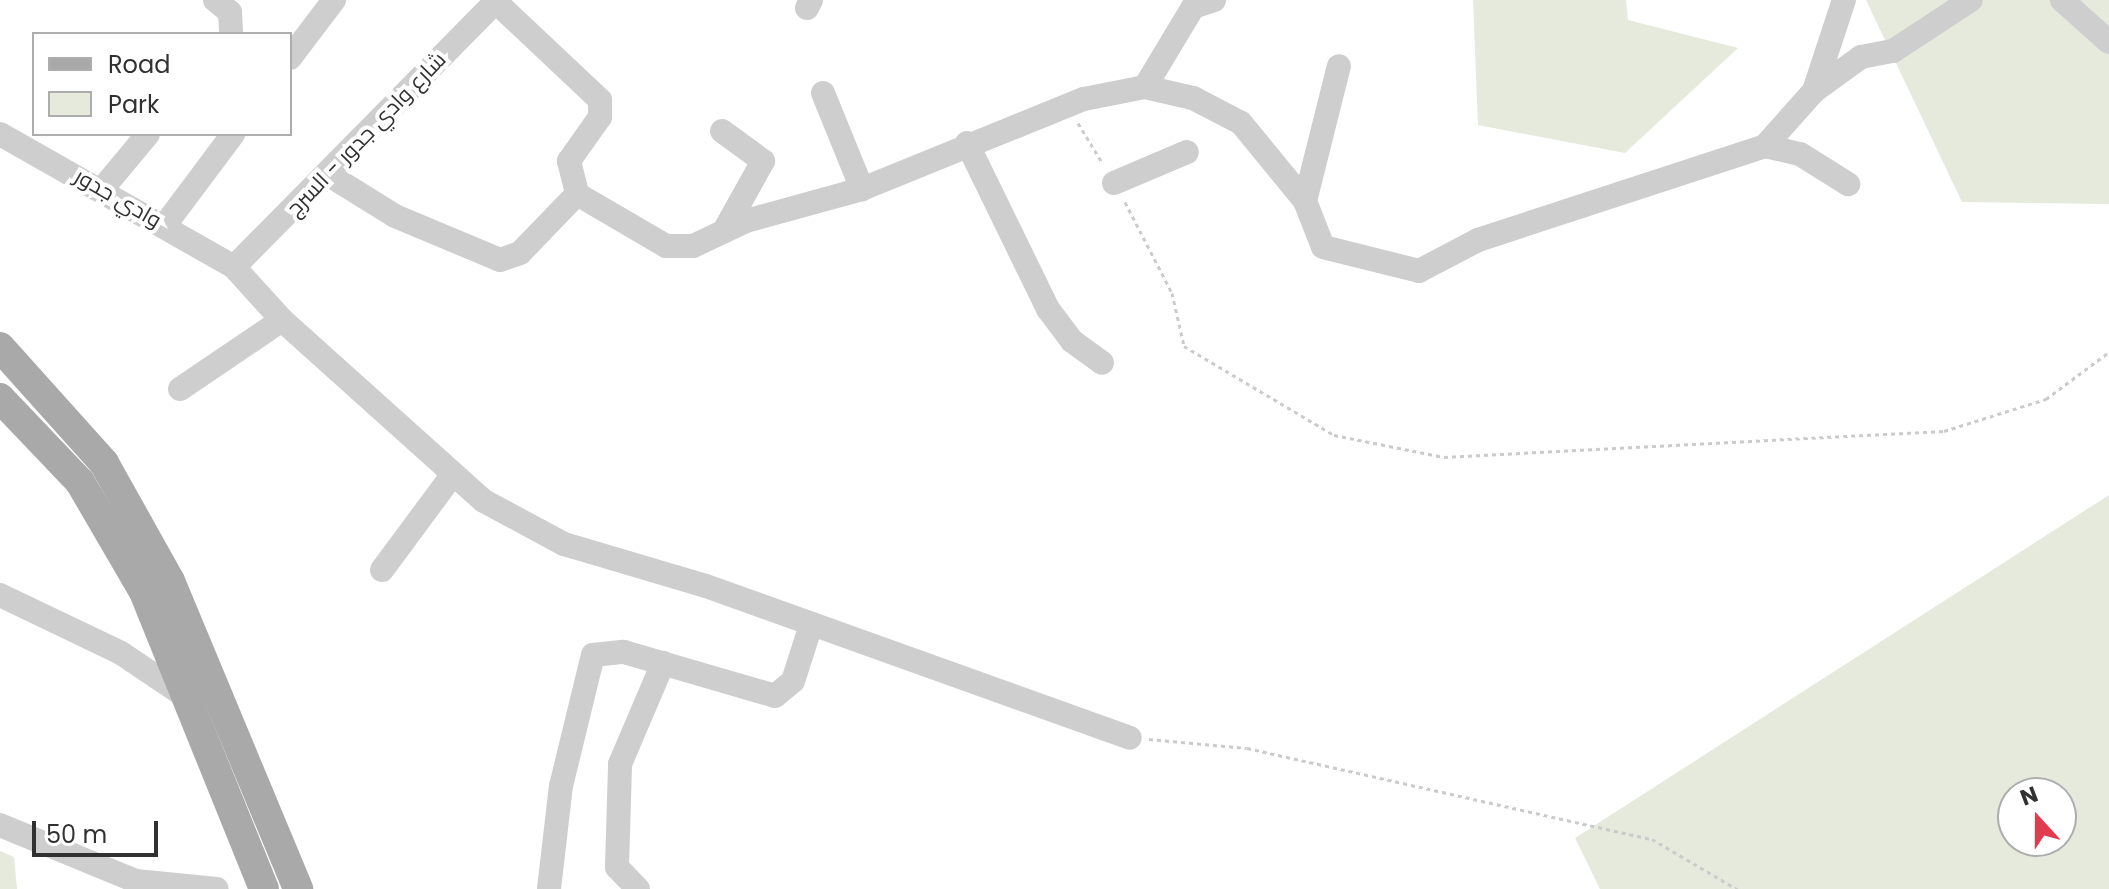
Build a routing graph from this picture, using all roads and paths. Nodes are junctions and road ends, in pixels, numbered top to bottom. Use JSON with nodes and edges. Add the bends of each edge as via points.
{"nodes":[{"id":1,"x":215,"y":0,"type":"edge"},
{"id":2,"x":334,"y":0,"type":"edge"},
{"id":3,"x":1214,"y":0,"type":"edge"},
{"id":4,"x":1844,"y":0,"type":"edge"},
{"id":5,"x":1971,"y":0,"type":"edge"},
{"id":6,"x":2062,"y":0,"type":"edge"},
{"id":7,"x":497,"y":1,"type":"edge"},
{"id":8,"x":231,"y":32,"type":"edge"},
{"id":9,"x":2109,"y":42,"type":"edge"},
{"id":10,"x":292,"y":55,"type":"edge"},
{"id":11,"x":1339,"y":66,"type":"dead end"},
{"id":12,"x":1145,"y":87,"type":"junction"},
{"id":13,"x":1814,"y":91,"type":"junction"},
{"id":14,"x":823,"y":93,"type":"dead end"},
{"id":15,"x":1068,"y":106,"type":"junction"},
{"id":16,"x":722,"y":131,"type":"dead end"},
{"id":17,"x":0,"y":134,"type":"edge"},
{"id":18,"x":146,"y":136,"type":"edge"},
{"id":19,"x":232,"y":136,"type":"edge"},
{"id":20,"x":967,"y":143,"type":"junction"},
{"id":21,"x":1765,"y":146,"type":"junction"},
{"id":22,"x":1187,"y":152,"type":"dead end"},
{"id":23,"x":329,"y":175,"type":"junction"},
{"id":24,"x":1114,"y":183,"type":"junction"},
{"id":25,"x":1848,"y":184,"type":"dead end"},
{"id":26,"x":103,"y":188,"type":"junction"},
{"id":27,"x":862,"y":189,"type":"junction"},
{"id":28,"x":577,"y":194,"type":"junction"},
{"id":29,"x":1305,"y":201,"type":"junction"},
{"id":30,"x":165,"y":225,"type":"junction"},
{"id":31,"x":724,"y":231,"type":"junction"},
{"id":32,"x":234,"y":267,"type":"junction"},
{"id":33,"x":282,"y":320,"type":"junction"},
{"id":34,"x":0,"y":347,"type":"edge"},
{"id":35,"x":2109,"y":352,"type":"edge"},
{"id":36,"x":1102,"y":363,"type":"dead end"},
{"id":37,"x":180,"y":389,"type":"dead end"},
{"id":38,"x":0,"y":398,"type":"edge"},
{"id":39,"x":453,"y":474,"type":"junction"},
{"id":40,"x":382,"y":570,"type":"dead end"},
{"id":41,"x":0,"y":595,"type":"edge"},
{"id":42,"x":811,"y":625,"type":"junction"},
{"id":43,"x":663,"y":663,"type":"junction"},
{"id":44,"x":188,"y":698,"type":"junction"},
{"id":45,"x":1130,"y":738,"type":"joint"},
{"id":46,"x":0,"y":825,"type":"edge"},
{"id":47,"x":217,"y":889,"type":"edge"},
{"id":48,"x":264,"y":889,"type":"edge"},
{"id":49,"x":298,"y":889,"type":"edge"},
{"id":50,"x":549,"y":889,"type":"edge"},
{"id":51,"x":638,"y":889,"type":"edge"},
{"id":52,"x":1737,"y":889,"type":"edge"}],
"edges":[{"from":1,"to":8,"type":"street","via":[[232,16]]},
{"from":2,"to":10,"type":"street"},
{"from":3,"to":12,"type":"street","via":[[1193,7]]},
{"from":4,"to":13,"type":"street"},
{"from":5,"to":13,"type":"street","via":[[1893,51],[1861,57]]},
{"from":6,"to":9,"type":"street"},
{"from":7,"to":23,"type":"street","name":"شارع وادي جدور - السرج"},
{"from":7,"to":28,"type":"street","via":[[600,100],[598,119],[569,161]]},
{"from":11,"to":29,"type":"street"},
{"from":12,"to":15,"type":"street"},
{"from":12,"to":29,"type":"street","via":[[1236,119]]},
{"from":13,"to":21,"type":"street"},
{"from":14,"to":27,"type":"street"},
{"from":15,"to":20,"type":"street"},
{"from":15,"to":24,"type":"path"},
{"from":16,"to":31,"type":"street","via":[[763,161]]},
{"from":17,"to":26,"type":"street","name":"وادي جدور"},
{"from":18,"to":26,"type":"street"},
{"from":19,"to":30,"type":"street"},
{"from":20,"to":27,"type":"street"},
{"from":20,"to":36,"type":"street","via":[[1048,309],[1072,341]]},
{"from":21,"to":25,"type":"street","via":[[1800,154]]},
{"from":21,"to":29,"type":"street","via":[[1478,240],[1419,271],[1323,247]]},
{"from":22,"to":24,"type":"street"},
{"from":23,"to":28,"type":"street","via":[[395,216],[500,260],[520,253]]},
{"from":23,"to":32,"type":"street","name":"شارع وادي جدور - السرج"},
{"from":24,"to":35,"type":"path","via":[[1172,293],[1184,346],[1334,435],[1444,457],[1944,431],[2046,399]]},
{"from":26,"to":30,"type":"street","name":"وادي جدور"},
{"from":27,"to":31,"type":"street"},
{"from":28,"to":31,"type":"street","via":[[666,246],[685,248]]},
{"from":30,"to":32,"type":"street","name":"وادي جدور"},
{"from":32,"to":33,"type":"street","name":"وادي جدور"},
{"from":33,"to":37,"type":"street"},
{"from":33,"to":39,"type":"street","name":"وادي جدور"},
{"from":34,"to":49,"type":"main road","via":[[104,463],[170,581]]},
{"from":38,"to":44,"type":"main road","via":[[80,482],[144,592]]},
{"from":39,"to":40,"type":"street"},
{"from":39,"to":42,"type":"street","name":"وادي جدور","via":[[484,501],[564,544]]},
{"from":41,"to":44,"type":"street","via":[[121,653]]},
{"from":42,"to":43,"type":"street","via":[[793,681],[779,695]]},
{"from":42,"to":45,"type":"street","name":"وادي جدور"},
{"from":43,"to":50,"type":"street","via":[[624,652],[590,660],[554,823]]},
{"from":43,"to":51,"type":"street","via":[[620,764],[617,867]]},
{"from":44,"to":48,"type":"main road"},
{"from":45,"to":52,"type":"path","via":[[1247,748],[1652,839]]},
{"from":46,"to":47,"type":"street","via":[[136,881]]}]}
